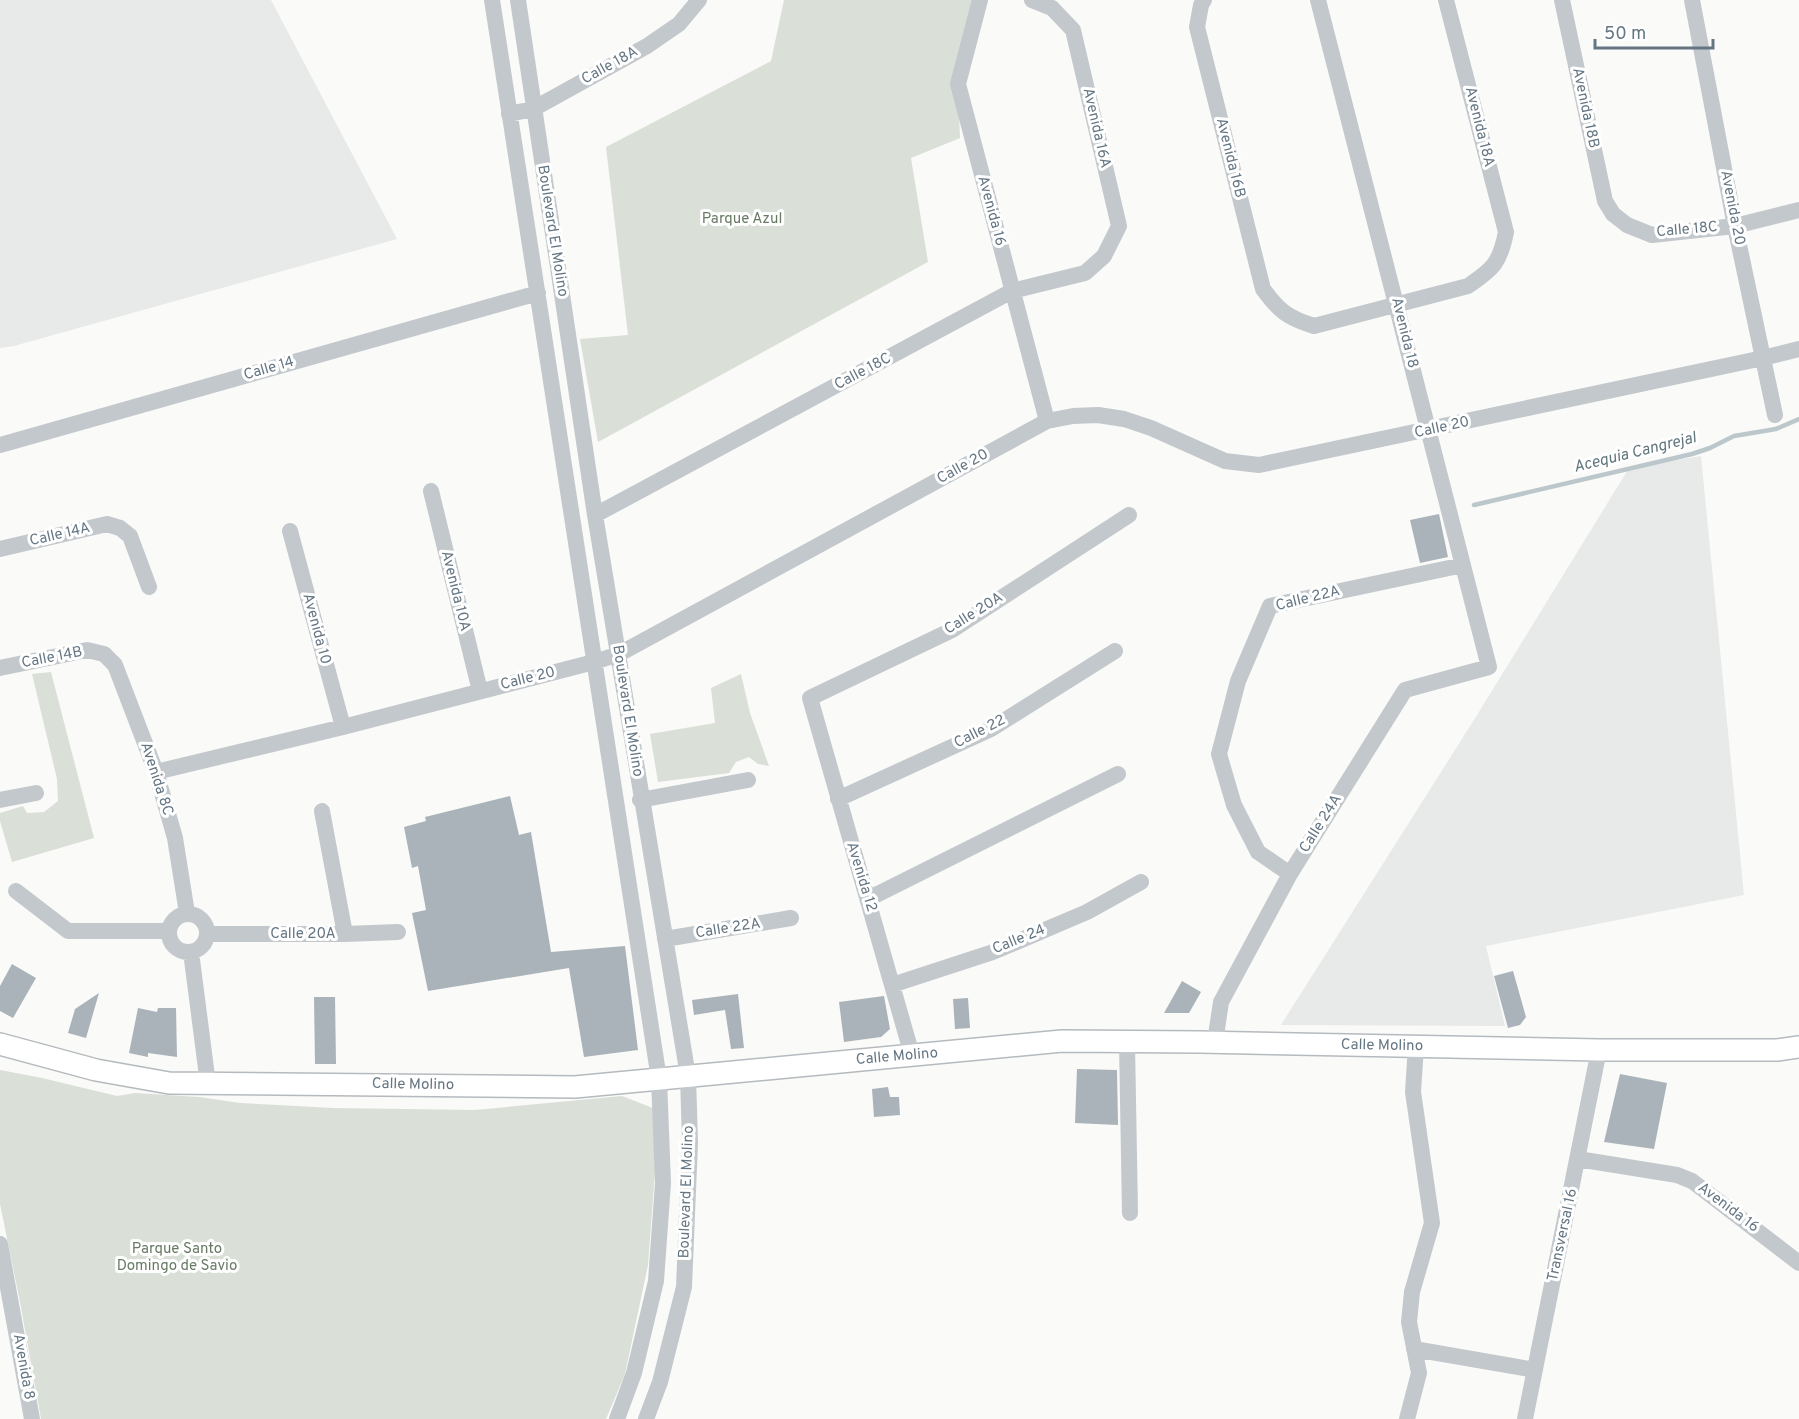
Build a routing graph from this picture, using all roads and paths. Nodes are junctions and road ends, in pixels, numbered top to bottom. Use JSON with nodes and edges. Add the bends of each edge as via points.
{"nodes":[{"id":1,"x":492,"y":0,"type":"edge"},
{"id":2,"x":518,"y":0,"type":"edge"},
{"id":3,"x":699,"y":0,"type":"edge"},
{"id":4,"x":980,"y":0,"type":"edge"},
{"id":5,"x":1032,"y":0,"type":"edge"},
{"id":6,"x":1318,"y":0,"type":"edge"},
{"id":7,"x":1446,"y":0,"type":"edge"},
{"id":8,"x":1562,"y":0,"type":"edge"},
{"id":9,"x":1692,"y":0,"type":"edge"},
{"id":10,"x":1202,"y":3,"type":"edge"},
{"id":11,"x":533,"y":109,"type":"junction"},
{"id":12,"x":508,"y":114,"type":"junction"},
{"id":13,"x":1799,"y":210,"type":"edge"},
{"id":14,"x":1613,"y":214,"type":"joint"},
{"id":15,"x":1119,"y":226,"type":"joint"},
{"id":16,"x":1735,"y":226,"type":"junction"},
{"id":17,"x":1012,"y":291,"type":"junction"},
{"id":18,"x":538,"y":293,"type":"junction"},
{"id":19,"x":1397,"y":305,"type":"junction"},
{"id":20,"x":1799,"y":349,"type":"edge"},
{"id":21,"x":1763,"y":358,"type":"junction"},
{"id":22,"x":1775,"y":415,"type":"dead end"},
{"id":23,"x":1047,"y":421,"type":"junction"},
{"id":24,"x":1429,"y":431,"type":"junction"},
{"id":25,"x":0,"y":445,"type":"edge"},
{"id":26,"x":430,"y":491,"type":"dead end"},
{"id":27,"x":595,"y":515,"type":"junction"},
{"id":28,"x":1129,"y":515,"type":"dead end"},
{"id":29,"x":290,"y":531,"type":"dead end"},
{"id":30,"x":0,"y":549,"type":"edge"},
{"id":31,"x":1463,"y":565,"type":"junction"},
{"id":32,"x":149,"y":587,"type":"dead end"},
{"id":33,"x":1115,"y":651,"type":"dead end"},
{"id":34,"x":104,"y":654,"type":"joint"},
{"id":35,"x":619,"y":654,"type":"junction"},
{"id":36,"x":594,"y":663,"type":"junction"},
{"id":37,"x":1489,"y":667,"type":"joint"},
{"id":38,"x":0,"y":668,"type":"edge"},
{"id":39,"x":480,"y":691,"type":"junction"},
{"id":40,"x":810,"y":698,"type":"joint"},
{"id":41,"x":343,"y":727,"type":"junction"},
{"id":42,"x":156,"y":772,"type":"junction"},
{"id":43,"x":1118,"y":774,"type":"dead end"},
{"id":44,"x":748,"y":780,"type":"dead end"},
{"id":45,"x":36,"y":793,"type":"dead end"},
{"id":46,"x":0,"y":800,"type":"edge"},
{"id":47,"x":640,"y":800,"type":"junction"},
{"id":48,"x":838,"y":800,"type":"junction"},
{"id":49,"x":322,"y":812,"type":"dead end"},
{"id":50,"x":1290,"y":874,"type":"junction"},
{"id":51,"x":1141,"y":882,"type":"dead end"},
{"id":52,"x":16,"y":891,"type":"dead end"},
{"id":53,"x":868,"y":899,"type":"junction"},
{"id":54,"x":187,"y":913,"type":"junction"},
{"id":55,"x":790,"y":918,"type":"dead end"},
{"id":56,"x":168,"y":931,"type":"junction"},
{"id":57,"x":398,"y":932,"type":"dead end"},
{"id":58,"x":207,"y":934,"type":"junction"},
{"id":59,"x":345,"y":934,"type":"junction"},
{"id":60,"x":665,"y":939,"type":"junction"},
{"id":61,"x":191,"y":952,"type":"junction"},
{"id":62,"x":892,"y":985,"type":"junction"},
{"id":63,"x":1215,"y":1042,"type":"junction"},
{"id":64,"x":1126,"y":1043,"type":"junction"},
{"id":65,"x":0,"y":1044,"type":"edge"},
{"id":66,"x":1416,"y":1046,"type":"junction"},
{"id":67,"x":1799,"y":1047,"type":"edge"},
{"id":68,"x":1599,"y":1050,"type":"junction"},
{"id":69,"x":912,"y":1055,"type":"junction"},
{"id":70,"x":688,"y":1076,"type":"junction"},
{"id":71,"x":658,"y":1079,"type":"junction"},
{"id":72,"x":208,"y":1084,"type":"junction"},
{"id":73,"x":690,"y":1143,"type":"junction"},
{"id":74,"x":662,"y":1144,"type":"junction"},
{"id":75,"x":1578,"y":1159,"type":"junction"},
{"id":76,"x":1130,"y":1213,"type":"dead end"},
{"id":77,"x":0,"y":1244,"type":"edge"},
{"id":78,"x":1799,"y":1263,"type":"edge"},
{"id":79,"x":5,"y":1292,"type":"edge"},
{"id":80,"x":1414,"y":1349,"type":"junction"},
{"id":81,"x":1535,"y":1370,"type":"junction"},
{"id":82,"x":32,"y":1419,"type":"edge"},
{"id":83,"x":617,"y":1419,"type":"edge"},
{"id":84,"x":646,"y":1419,"type":"edge"},
{"id":85,"x":1407,"y":1419,"type":"edge"},
{"id":86,"x":1525,"y":1419,"type":"edge"}],
"edges":[{"from":1,"to":12,"type":"street","name":"Boulevard El Molino"},
{"from":2,"to":11,"type":"street","name":"Boulevard El Molino"},
{"from":3,"to":11,"type":"street","name":"Calle 18A","via":[[679,24],[646,46]]},
{"from":4,"to":17,"type":"street","name":"Avenida 16","via":[[958,84]]},
{"from":5,"to":15,"type":"street","name":"Avenida 16A","via":[[1053,8],[1073,30]]},
{"from":6,"to":19,"type":"street","name":"Avenida 18"},
{"from":7,"to":19,"type":"street","name":"Avenida 18A","via":[[1506,232],[1502,254],[1489,272],[1468,286]]},
{"from":8,"to":14,"type":"street","name":"Avenida 18B","via":[[1605,201]]},
{"from":9,"to":16,"type":"street","name":"Avenida 20"},
{"from":10,"to":19,"type":"street","name":"Avenida 16B","via":[[1197,27],[1263,289],[1276,307],[1293,320],[1314,326]]},
{"from":11,"to":12,"type":"street","name":"Calle 18A"},
{"from":11,"to":27,"type":"street","name":"Boulevard El Molino"},
{"from":12,"to":18,"type":"street","name":"Boulevard El Molino"},
{"from":13,"to":16,"type":"street","name":"Calle 18C"},
{"from":14,"to":16,"type":"street","name":"Calle 18C","via":[[1627,225],[1652,235]]},
{"from":15,"to":17,"type":"street","name":"Calle 18C","via":[[1104,255],[1085,273]]},
{"from":16,"to":21,"type":"street","name":"Avenida 20"},
{"from":17,"to":23,"type":"street","name":"Avenida 16"},
{"from":17,"to":27,"type":"street","name":"Calle 18C"},
{"from":18,"to":25,"type":"street","name":"Calle 14"},
{"from":18,"to":36,"type":"street","name":"Boulevard El Molino"},
{"from":19,"to":24,"type":"street","name":"Avenida 18"},
{"from":20,"to":21,"type":"street","name":"Calle 20"},
{"from":21,"to":22,"type":"street","name":"Avenida 20"},
{"from":21,"to":24,"type":"street","name":"Calle 20"},
{"from":23,"to":24,"type":"street","name":"Calle 20","via":[[1098,415],[1124,419],[1225,461],[1259,465]]},
{"from":23,"to":35,"type":"street","name":"Calle 20"},
{"from":24,"to":31,"type":"street","name":"Avenida 18"},
{"from":26,"to":39,"type":"street","name":"Avenida 10A"},
{"from":27,"to":35,"type":"street","name":"Boulevard El Molino"},
{"from":28,"to":40,"type":"street","name":"Calle 20A","via":[[952,630]]},
{"from":29,"to":41,"type":"street","name":"Avenida 10"},
{"from":30,"to":32,"type":"street","name":"Calle 14A","via":[[107,524],[130,536]]},
{"from":31,"to":37,"type":"street","name":"Avenida 18"},
{"from":31,"to":50,"type":"street","name":"Calle 22A","via":[[1270,606],[1238,681],[1219,754],[1234,805],[1258,852]]},
{"from":33,"to":48,"type":"street","name":"Calle 22","via":[[991,729]]},
{"from":34,"to":38,"type":"street","name":"Calle 14B","via":[[87,650]]},
{"from":34,"to":42,"type":"street","name":"Avenida 8C","via":[[115,665]]},
{"from":35,"to":36,"type":"street","name":"Calle 20"},
{"from":35,"to":47,"type":"street","name":"Boulevard El Molino"},
{"from":36,"to":39,"type":"street","name":"Calle 20"},
{"from":36,"to":71,"type":"street","name":"Boulevard El Molino"},
{"from":37,"to":50,"type":"street","name":"Calle 24A","via":[[1405,690]]},
{"from":39,"to":41,"type":"street","name":"Calle 20"},
{"from":40,"to":48,"type":"street","name":"Avenida 12"},
{"from":41,"to":42,"type":"street","name":"Calle 20"},
{"from":42,"to":54,"type":"street","name":"Avenida 8C","via":[[174,838]]},
{"from":43,"to":53,"type":"street"},
{"from":44,"to":47,"type":"street"},
{"from":45,"to":46,"type":"street"},
{"from":47,"to":60,"type":"street","name":"Boulevard El Molino"},
{"from":48,"to":53,"type":"street","name":"Avenida 12"},
{"from":49,"to":59,"type":"street"},
{"from":50,"to":63,"type":"street","name":"Calle 24A","via":[[1221,1002]]},
{"from":51,"to":62,"type":"street","name":"Calle 24","via":[[1088,912],[993,952]]},
{"from":52,"to":56,"type":"street","via":[[68,931]]},
{"from":53,"to":62,"type":"street","name":"Avenida 12"},
{"from":54,"to":56,"type":"street","via":[[178,915]]},
{"from":54,"to":58,"type":"street","via":[[205,923]]},
{"from":55,"to":60,"type":"street","name":"Calle 22A"},
{"from":56,"to":61,"type":"street","via":[[174,947]]},
{"from":57,"to":59,"type":"street","name":"Calle 20A"},
{"from":58,"to":59,"type":"street","name":"Calle 20A"},
{"from":58,"to":61,"type":"street","via":[[203,946]]},
{"from":60,"to":70,"type":"street","name":"Boulevard El Molino"},
{"from":61,"to":72,"type":"street"},
{"from":62,"to":69,"type":"street","name":"Avenida 12"},
{"from":63,"to":64,"type":"main road","name":"Calle Molino"},
{"from":63,"to":66,"type":"main road","name":"Calle Molino"},
{"from":64,"to":69,"type":"main road","name":"Calle Molino","via":[[1062,1041]]},
{"from":64,"to":76,"type":"street"},
{"from":65,"to":72,"type":"main road","name":"Calle Molino","via":[[96,1070],[169,1083]]},
{"from":66,"to":68,"type":"main road","name":"Calle Molino"},
{"from":66,"to":80,"type":"street","via":[[1413,1092],[1431,1222],[1412,1292],[1409,1322]]},
{"from":67,"to":68,"type":"main road","name":"Calle Molino"},
{"from":68,"to":75,"type":"street","name":"Transversal 16"},
{"from":69,"to":70,"type":"main road","name":"Calle Molino"},
{"from":70,"to":71,"type":"main road","name":"Calle Molino"},
{"from":70,"to":73,"type":"street","name":"Boulevard El Molino"},
{"from":71,"to":72,"type":"main road","name":"Calle Molino","via":[[575,1087]]},
{"from":71,"to":74,"type":"street","name":"Boulevard El Molino"},
{"from":73,"to":74,"type":"street"},
{"from":73,"to":84,"type":"street","name":"Boulevard El Molino","via":[[684,1287],[660,1382]]},
{"from":74,"to":83,"type":"street","name":"Boulevard El Molino","via":[[656,1281],[634,1373]]},
{"from":75,"to":78,"type":"street","name":"Avenida 16","via":[[1677,1175],[1692,1181]]},
{"from":75,"to":81,"type":"street","name":"Transversal 16"},
{"from":77,"to":79,"type":"street","name":"Avenida 8"},
{"from":79,"to":82,"type":"street","name":"Avenida 8"},
{"from":80,"to":81,"type":"street"},
{"from":80,"to":85,"type":"street","via":[[1419,1373]]},
{"from":81,"to":86,"type":"street","name":"Transversal 16"}]}
